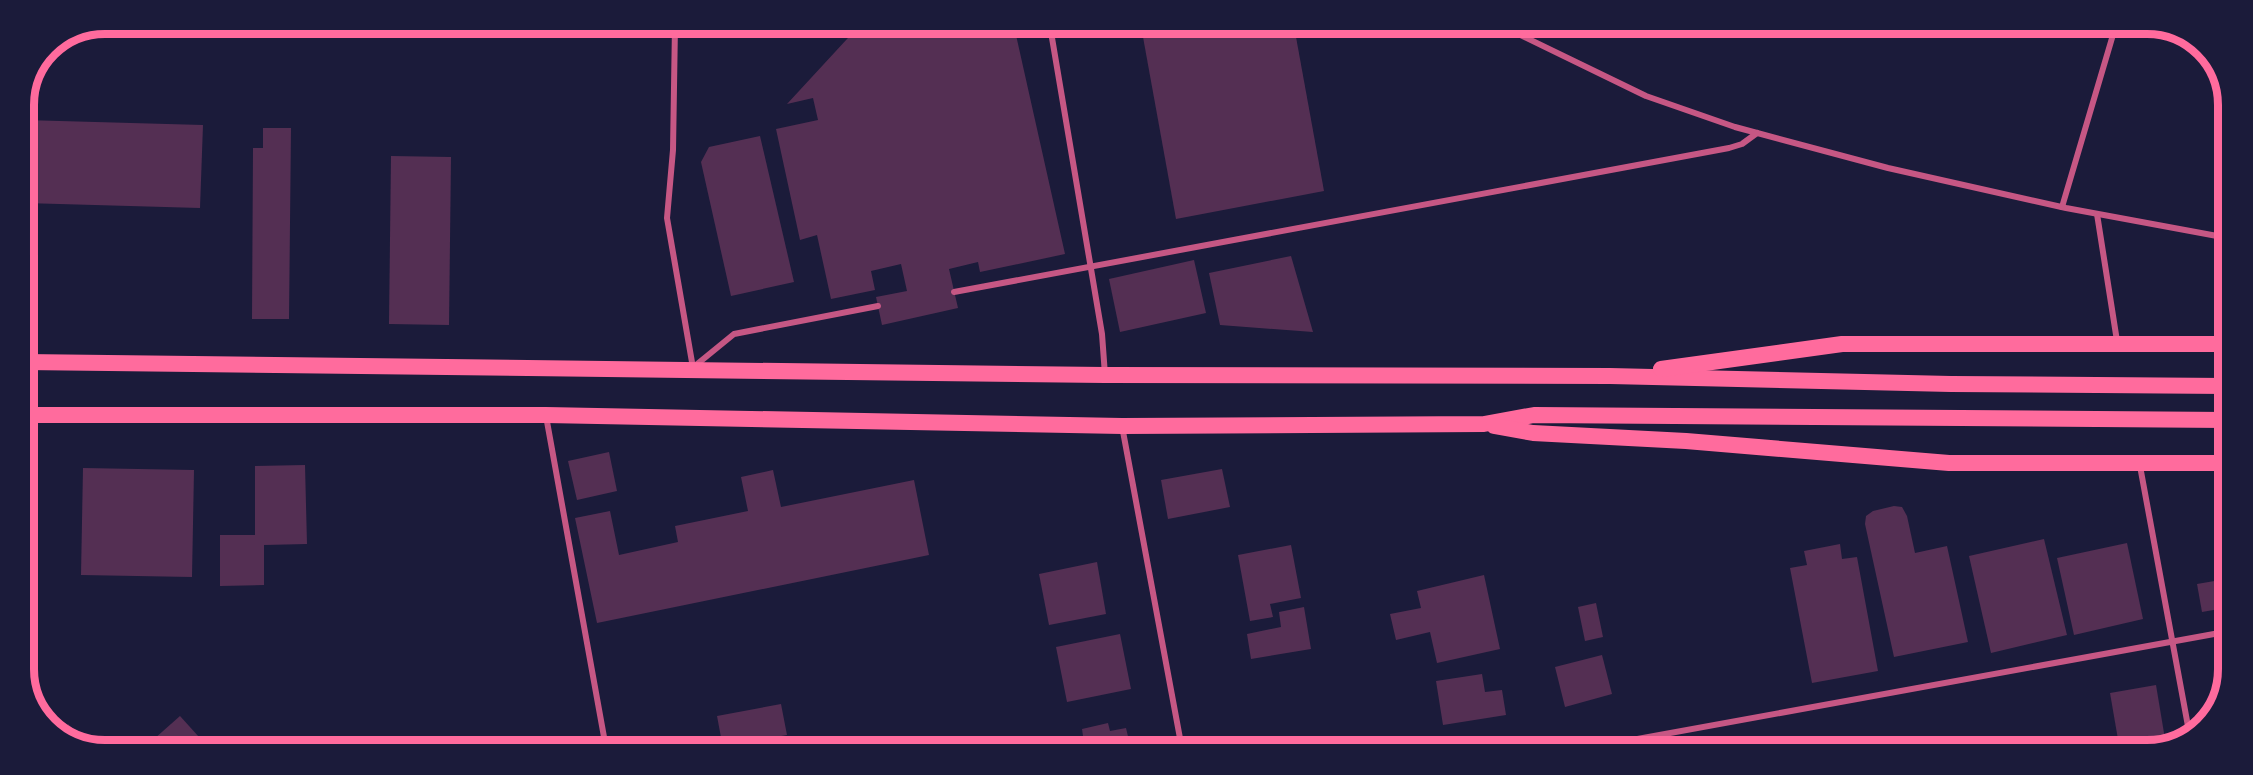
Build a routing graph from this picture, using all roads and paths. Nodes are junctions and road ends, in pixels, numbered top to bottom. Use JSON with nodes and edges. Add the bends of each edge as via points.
{"nodes":[{"id":1,"x":675,"y":34,"type":"edge"},
{"id":2,"x":1051,"y":34,"type":"edge"},
{"id":3,"x":1518,"y":34,"type":"edge"},
{"id":4,"x":2113,"y":34,"type":"edge"},
{"id":5,"x":1757,"y":133,"type":"junction"},
{"id":6,"x":2062,"y":207,"type":"junction"},
{"id":7,"x":2097,"y":214,"type":"junction"},
{"id":8,"x":2218,"y":236,"type":"edge"},
{"id":9,"x":1090,"y":266,"type":"junction"},
{"id":10,"x":954,"y":292,"type":"dead end"},
{"id":11,"x":878,"y":306,"type":"dead end"},
{"id":12,"x":2117,"y":344,"type":"junction"},
{"id":13,"x":2218,"y":344,"type":"edge"},
{"id":14,"x":34,"y":362,"type":"edge"},
{"id":15,"x":693,"y":368,"type":"junction"},
{"id":16,"x":1105,"y":375,"type":"junction"},
{"id":17,"x":1610,"y":376,"type":"junction"},
{"id":18,"x":2218,"y":386,"type":"edge"},
{"id":19,"x":35,"y":415,"type":"edge"},
{"id":20,"x":546,"y":415,"type":"junction"},
{"id":21,"x":2218,"y":420,"type":"edge"},
{"id":22,"x":1484,"y":424,"type":"junction"},
{"id":23,"x":1122,"y":426,"type":"junction"},
{"id":24,"x":2140,"y":462,"type":"junction"},
{"id":25,"x":2218,"y":463,"type":"edge"},
{"id":26,"x":2218,"y":633,"type":"edge"},
{"id":27,"x":2172,"y":642,"type":"junction"},
{"id":28,"x":2188,"y":728,"type":"edge"},
{"id":29,"x":605,"y":740,"type":"edge"},
{"id":30,"x":1180,"y":740,"type":"edge"},
{"id":31,"x":1632,"y":740,"type":"edge"}],
"edges":[{"from":1,"to":15,"type":"street","via":[[673,150],[667,218]]},
{"from":2,"to":9,"type":"street"},
{"from":3,"to":5,"type":"street","via":[[1646,96],[1695,116]]},
{"from":4,"to":6,"type":"street"},
{"from":5,"to":6,"type":"street","via":[[1888,168]]},
{"from":5,"to":9,"type":"street","via":[[1729,148]]},
{"from":6,"to":7,"type":"street"},
{"from":7,"to":8,"type":"street"},
{"from":7,"to":12,"type":"street"},
{"from":9,"to":10,"type":"street"},
{"from":9,"to":16,"type":"street"},
{"from":11,"to":15,"type":"street","via":[[734,334]]},
{"from":12,"to":13,"type":"highway"},
{"from":12,"to":17,"type":"highway","via":[[1842,344]]},
{"from":14,"to":15,"type":"highway"},
{"from":15,"to":16,"type":"highway"},
{"from":16,"to":17,"type":"highway"},
{"from":17,"to":18,"type":"highway"},
{"from":19,"to":20,"type":"highway"},
{"from":20,"to":23,"type":"highway"},
{"from":20,"to":29,"type":"street"},
{"from":21,"to":22,"type":"highway","via":[[1534,415]]},
{"from":22,"to":23,"type":"highway"},
{"from":22,"to":24,"type":"highway","via":[[1533,433],[1686,441],[1949,463]]},
{"from":23,"to":30,"type":"street"},
{"from":24,"to":25,"type":"highway"},
{"from":24,"to":27,"type":"street"},
{"from":26,"to":27,"type":"street"},
{"from":27,"to":28,"type":"street"},
{"from":27,"to":31,"type":"street"}]}
